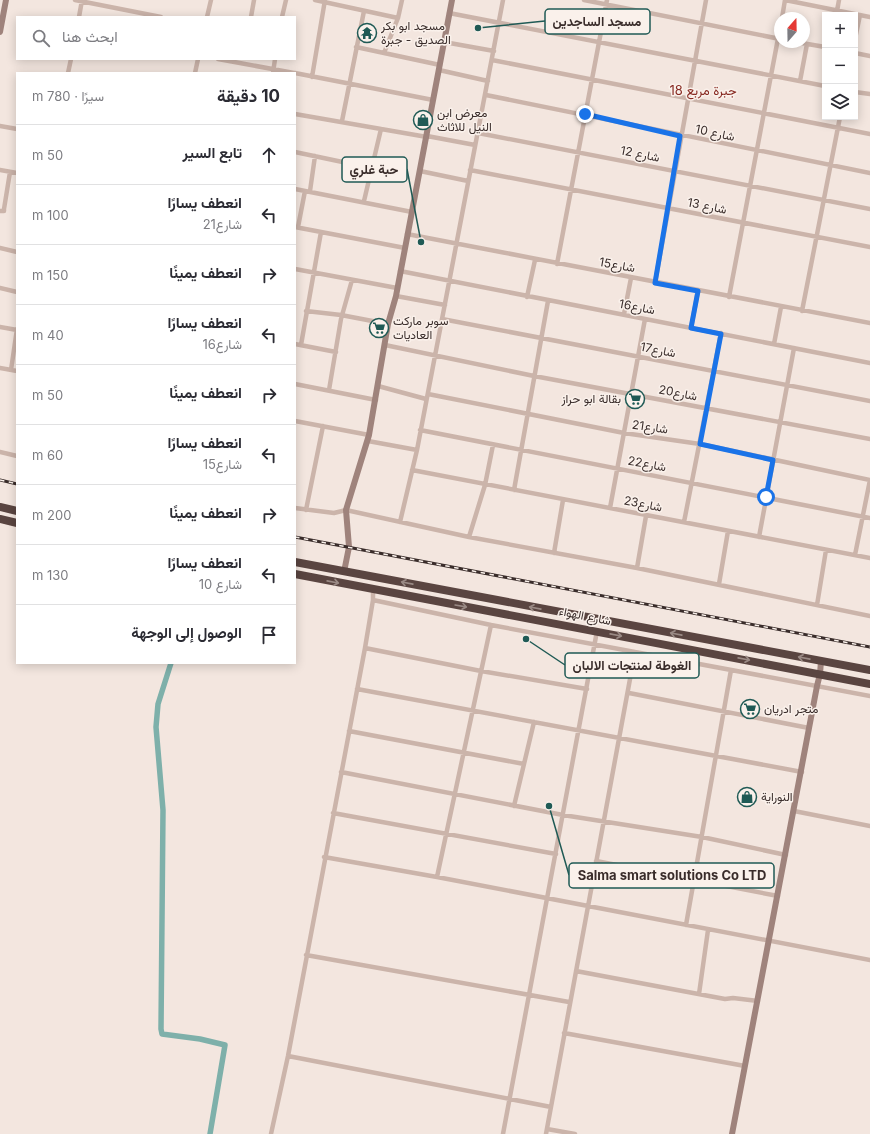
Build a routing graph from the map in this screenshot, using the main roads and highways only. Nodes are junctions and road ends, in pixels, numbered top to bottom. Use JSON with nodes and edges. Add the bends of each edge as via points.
{"nodes":[{"id":1,"x":0,"y":507,"type":"edge"},
{"id":2,"x":16,"y":511,"type":"edge"},
{"id":3,"x":0,"y":519,"type":"edge"},
{"id":4,"x":16,"y":523,"type":"edge"},
{"id":5,"x":296,"y":562,"type":"edge"},
{"id":6,"x":296,"y":574,"type":"edge"},
{"id":7,"x":870,"y":670,"type":"edge"},
{"id":8,"x":870,"y":684,"type":"edge"}],
"edges":[{"from":1,"to":2,"type":"highway"},
{"from":3,"to":4,"type":"highway"},
{"from":7,"to":5,"type":"highway","name":"شارع الهواء","one_way":true},
{"from":6,"to":8,"type":"highway","name":"شارع الهواء","one_way":true}]}
